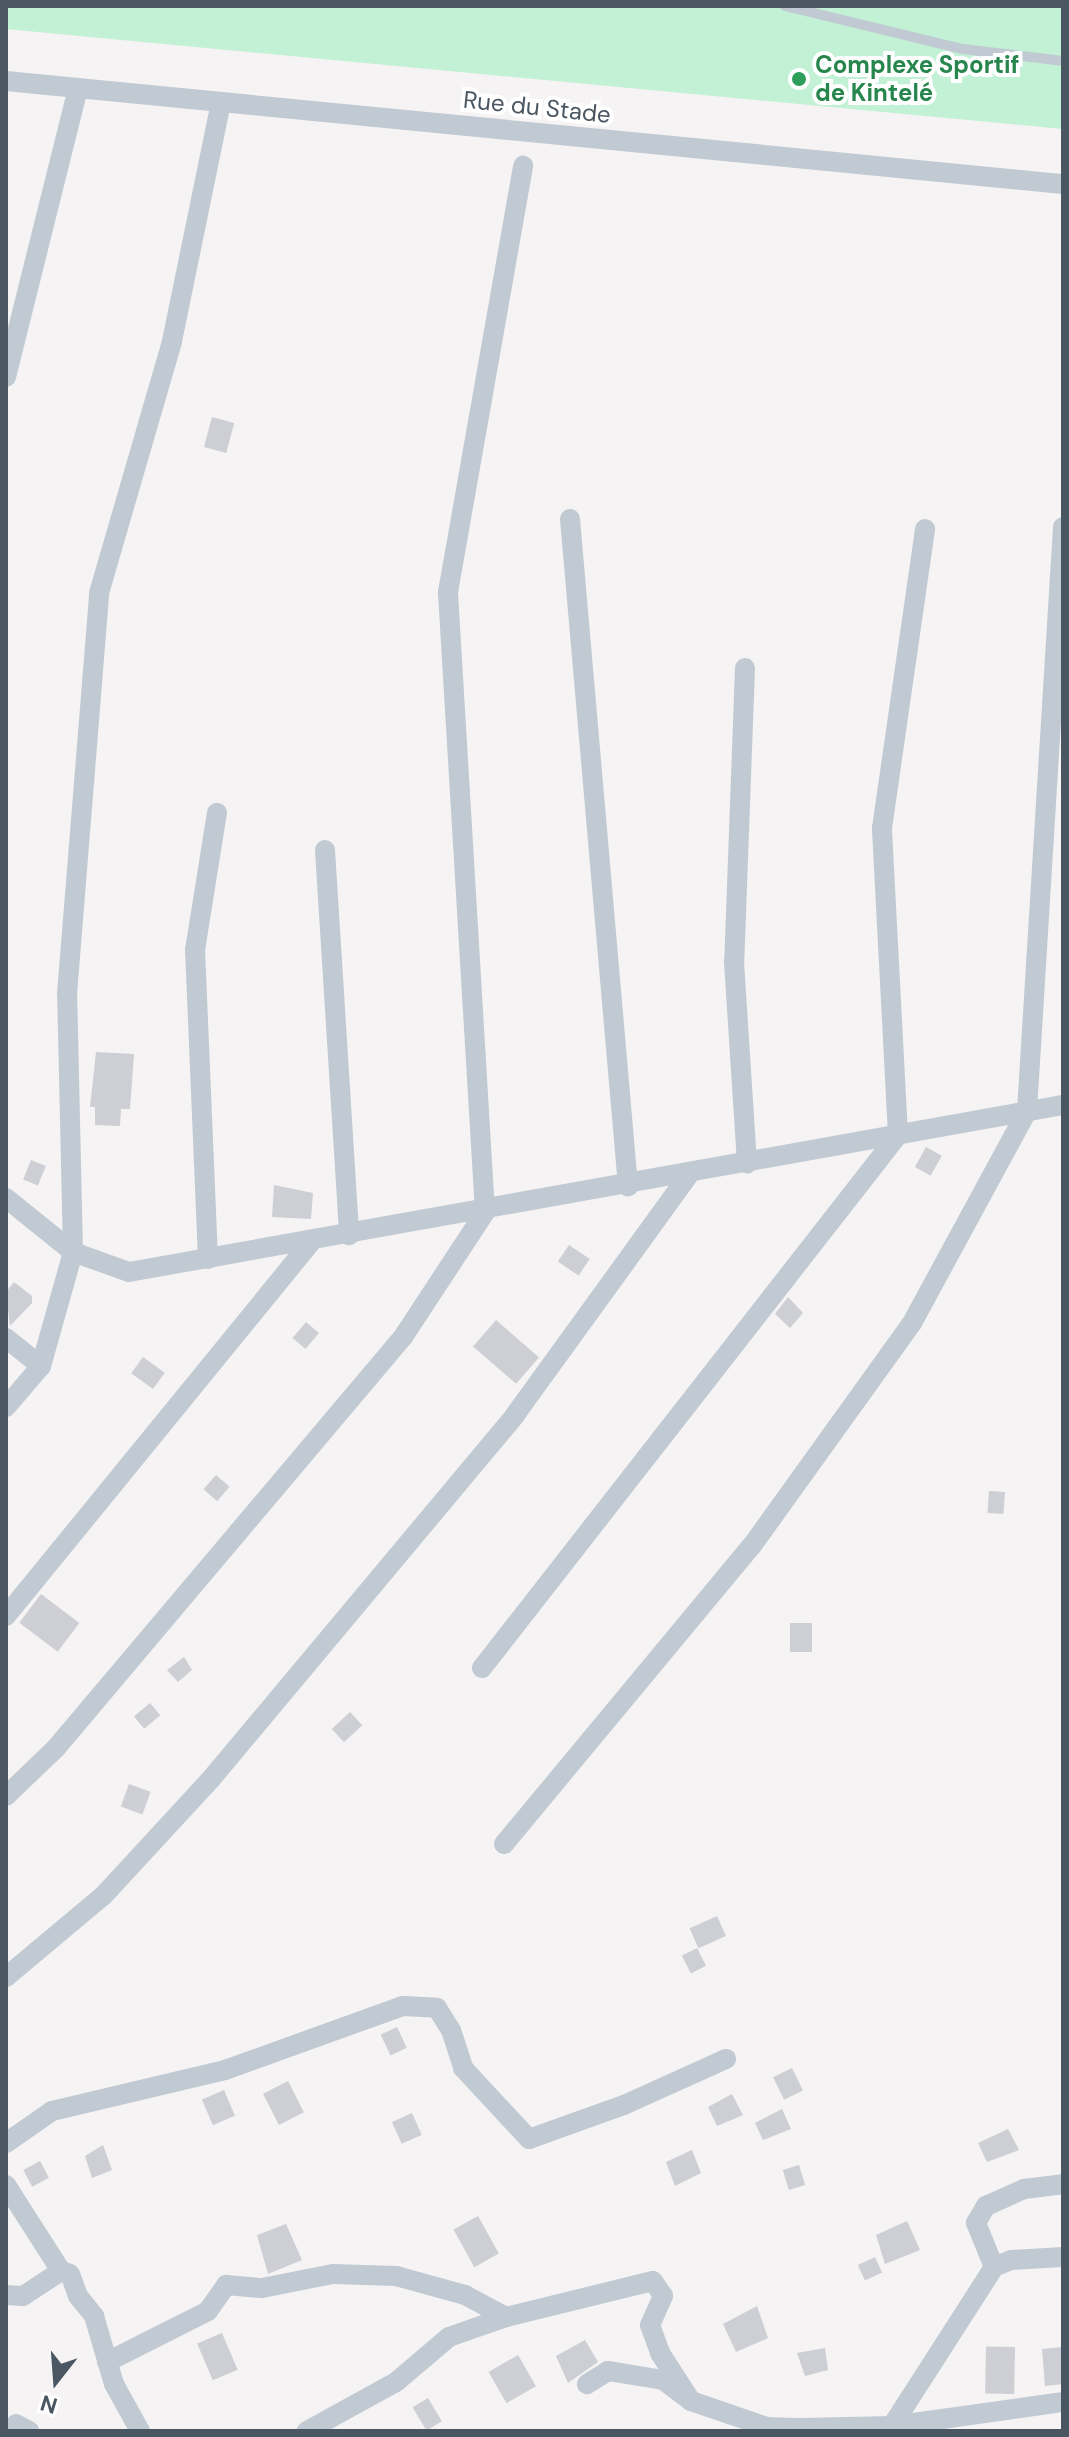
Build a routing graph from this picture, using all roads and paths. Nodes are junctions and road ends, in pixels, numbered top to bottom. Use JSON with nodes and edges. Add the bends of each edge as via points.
{"nodes":[{"id":1,"x":785,"y":6,"type":"edge"},
{"id":2,"x":1063,"y":61,"type":"edge"},
{"id":3,"x":6,"y":81,"type":"edge"},
{"id":4,"x":78,"y":88,"type":"junction"},
{"id":5,"x":221,"y":102,"type":"junction"},
{"id":6,"x":523,"y":166,"type":"dead end"},
{"id":7,"x":1063,"y":184,"type":"edge"},
{"id":8,"x":6,"y":377,"type":"edge"},
{"id":9,"x":570,"y":519,"type":"dead end"},
{"id":10,"x":1063,"y":527,"type":"edge"},
{"id":11,"x":925,"y":529,"type":"dead end"},
{"id":12,"x":745,"y":668,"type":"dead end"},
{"id":13,"x":1056,"y":750,"type":"edge"},
{"id":14,"x":217,"y":813,"type":"dead end"},
{"id":15,"x":325,"y":850,"type":"dead end"},
{"id":16,"x":1063,"y":1105,"type":"edge"},
{"id":17,"x":1027,"y":1111,"type":"junction"},
{"id":18,"x":898,"y":1135,"type":"junction"},
{"id":19,"x":747,"y":1164,"type":"junction"},
{"id":20,"x":689,"y":1175,"type":"junction"},
{"id":21,"x":628,"y":1186,"type":"junction"},
{"id":22,"x":6,"y":1198,"type":"edge"},
{"id":23,"x":485,"y":1212,"type":"junction"},
{"id":24,"x":349,"y":1235,"type":"junction"},
{"id":25,"x":312,"y":1241,"type":"junction"},
{"id":26,"x":73,"y":1252,"type":"junction"},
{"id":27,"x":208,"y":1259,"type":"junction"},
{"id":28,"x":6,"y":1338,"type":"edge"},
{"id":29,"x":41,"y":1366,"type":"junction"},
{"id":30,"x":6,"y":1407,"type":"edge"},
{"id":31,"x":6,"y":1616,"type":"edge"},
{"id":32,"x":482,"y":1668,"type":"dead end"},
{"id":33,"x":6,"y":1796,"type":"edge"},
{"id":34,"x":504,"y":1844,"type":"dead end"},
{"id":35,"x":6,"y":1977,"type":"edge"},
{"id":36,"x":726,"y":2059,"type":"dead end"},
{"id":37,"x":6,"y":2143,"type":"edge"},
{"id":38,"x":1063,"y":2184,"type":"edge"},
{"id":39,"x":6,"y":2185,"type":"edge"},
{"id":40,"x":1063,"y":2257,"type":"edge"},
{"id":41,"x":994,"y":2267,"type":"junction"},
{"id":42,"x":61,"y":2271,"type":"junction"},
{"id":43,"x":10,"y":2298,"type":"edge"},
{"id":44,"x":506,"y":2317,"type":"junction"},
{"id":45,"x":107,"y":2362,"type":"junction"},
{"id":46,"x":587,"y":2384,"type":"dead end"},
{"id":47,"x":691,"y":2401,"type":"junction"},
{"id":48,"x":1063,"y":2402,"type":"edge"},
{"id":49,"x":892,"y":2426,"type":"junction"},
{"id":50,"x":140,"y":2431,"type":"edge"},
{"id":51,"x":307,"y":2431,"type":"edge"}],
"edges":[{"from":1,"to":2,"type":"lane","via":[[963,49]]},
{"from":3,"to":4,"type":"street","name":"Rue du Stade"},
{"from":4,"to":5,"type":"street","name":"Rue du Stade"},
{"from":4,"to":8,"type":"street"},
{"from":5,"to":7,"type":"street","name":"Rue du Stade"},
{"from":5,"to":26,"type":"street","via":[[172,341],[139,442],[98,605],[67,994]]},
{"from":6,"to":23,"type":"street","via":[[448,592]]},
{"from":9,"to":21,"type":"street"},
{"from":10,"to":13,"type":"street"},
{"from":11,"to":18,"type":"street","via":[[882,828]]},
{"from":12,"to":19,"type":"street","via":[[734,962]]},
{"from":13,"to":17,"type":"street"},
{"from":14,"to":27,"type":"street","via":[[195,950]]},
{"from":15,"to":24,"type":"street"},
{"from":16,"to":17,"type":"street"},
{"from":17,"to":18,"type":"street"},
{"from":17,"to":34,"type":"street","via":[[912,1323],[751,1547]]},
{"from":18,"to":19,"type":"street"},
{"from":18,"to":32,"type":"street"},
{"from":19,"to":20,"type":"street"},
{"from":20,"to":21,"type":"street"},
{"from":20,"to":35,"type":"street","via":[[515,1415],[211,1779],[103,1896]]},
{"from":21,"to":23,"type":"street"},
{"from":22,"to":26,"type":"street"},
{"from":23,"to":24,"type":"street"},
{"from":23,"to":33,"type":"street","via":[[403,1337],[56,1748]]},
{"from":24,"to":25,"type":"street"},
{"from":25,"to":27,"type":"street"},
{"from":25,"to":31,"type":"street"},
{"from":26,"to":27,"type":"street","via":[[129,1272]]},
{"from":26,"to":29,"type":"street"},
{"from":28,"to":29,"type":"street"},
{"from":29,"to":30,"type":"street"},
{"from":36,"to":37,"type":"street","via":[[624,2105],[529,2139],[463,2068],[451,2030],[437,2008],[403,2006],[225,2070],[52,2111]]},
{"from":38,"to":41,"type":"street","via":[[1024,2189],[986,2206],[976,2223]]},
{"from":39,"to":42,"type":"street"},
{"from":40,"to":41,"type":"street","via":[[1011,2260]]},
{"from":41,"to":49,"type":"street"},
{"from":42,"to":43,"type":"street"},
{"from":42,"to":45,"type":"street","via":[[70,2274],[94,2316]]},
{"from":44,"to":45,"type":"street","via":[[465,2295],[396,2276],[333,2274],[262,2288],[226,2285],[208,2311]]},
{"from":44,"to":47,"type":"street","via":[[653,2281],[663,2296],[650,2325],[660,2353]]},
{"from":44,"to":51,"type":"street","via":[[449,2337],[396,2382]]},
{"from":45,"to":50,"type":"street"},
{"from":46,"to":47,"type":"street","via":[[608,2371],[663,2380]]},
{"from":47,"to":49,"type":"street","via":[[767,2427]]},
{"from":48,"to":49,"type":"street"}]}
